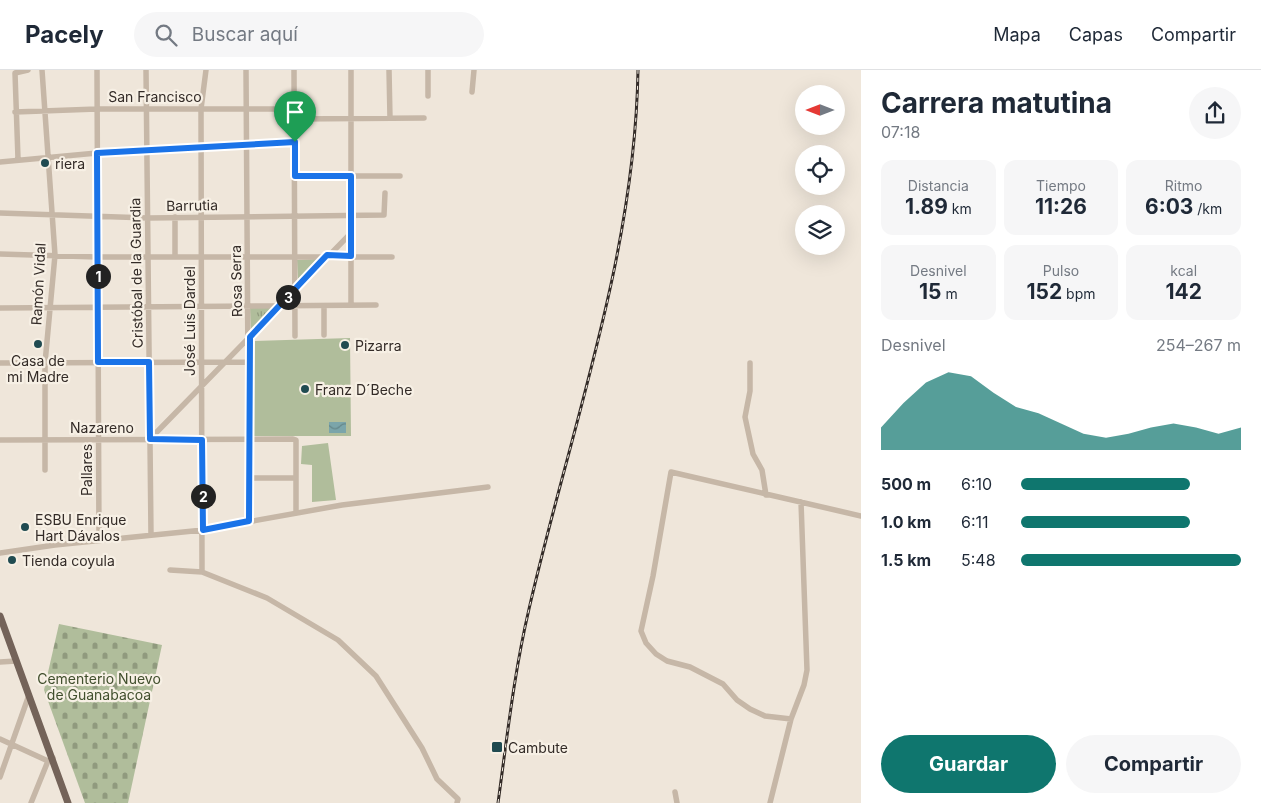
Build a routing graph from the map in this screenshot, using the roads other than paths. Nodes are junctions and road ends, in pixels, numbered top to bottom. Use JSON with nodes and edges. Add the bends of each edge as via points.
{"nodes":[{"id":1,"x":28,"y":70,"type":"edge"},
{"id":2,"x":42,"y":70,"type":"edge"},
{"id":3,"x":96,"y":70,"type":"edge"},
{"id":4,"x":146,"y":70,"type":"edge"},
{"id":5,"x":206,"y":70,"type":"edge"},
{"id":6,"x":246,"y":70,"type":"edge"},
{"id":7,"x":294,"y":70,"type":"edge"},
{"id":8,"x":351,"y":70,"type":"edge"},
{"id":9,"x":389,"y":70,"type":"edge"},
{"id":10,"x":428,"y":70,"type":"edge"},
{"id":11,"x":474,"y":70,"type":"edge"},
{"id":12,"x":16,"y":71,"type":"edge"},
{"id":13,"x":472,"y":92,"type":"dead end"},
{"id":14,"x":428,"y":96,"type":"dead end"},
{"id":15,"x":247,"y":108,"type":"junction"},
{"id":16,"x":97,"y":109,"type":"junction"},
{"id":17,"x":147,"y":109,"type":"junction"},
{"id":18,"x":201,"y":109,"type":"junction"},
{"id":19,"x":295,"y":109,"type":"junction"},
{"id":20,"x":44,"y":111,"type":"junction"},
{"id":21,"x":16,"y":112,"type":"junction"},
{"id":22,"x":351,"y":118,"type":"junction"},
{"id":23,"x":390,"y":118,"type":"junction"},
{"id":24,"x":424,"y":118,"type":"dead end"},
{"id":25,"x":295,"y":119,"type":"junction"},
{"id":26,"x":295,"y":142,"type":"junction"},
{"id":27,"x":247,"y":145,"type":"junction"},
{"id":28,"x":202,"y":148,"type":"junction"},
{"id":29,"x":147,"y":151,"type":"junction"},
{"id":30,"x":97,"y":153,"type":"junction"},
{"id":31,"x":47,"y":157,"type":"junction"},
{"id":32,"x":18,"y":159,"type":"junction"},
{"id":33,"x":0,"y":162,"type":"edge"},
{"id":34,"x":295,"y":176,"type":"junction"},
{"id":35,"x":351,"y":176,"type":"junction"},
{"id":36,"x":400,"y":176,"type":"dead end"},
{"id":37,"x":385,"y":193,"type":"dead end"},
{"id":38,"x":0,"y":213,"type":"edge"},
{"id":39,"x":52,"y":215,"type":"junction"},
{"id":40,"x":352,"y":215,"type":"junction"},
{"id":41,"x":248,"y":216,"type":"junction"},
{"id":42,"x":295,"y":216,"type":"junction"},
{"id":43,"x":97,"y":217,"type":"junction"},
{"id":44,"x":175,"y":217,"type":"junction"},
{"id":45,"x":201,"y":217,"type":"junction"},
{"id":46,"x":148,"y":218,"type":"junction"},
{"id":47,"x":352,"y":232,"type":"junction"},
{"id":48,"x":0,"y":254,"type":"edge"},
{"id":49,"x":55,"y":255,"type":"junction"},
{"id":50,"x":327,"y":255,"type":"junction"},
{"id":51,"x":202,"y":256,"type":"junction"},
{"id":52,"x":295,"y":256,"type":"junction"},
{"id":53,"x":351,"y":256,"type":"junction"},
{"id":54,"x":97,"y":257,"type":"junction"},
{"id":55,"x":148,"y":257,"type":"junction"},
{"id":56,"x":176,"y":257,"type":"junction"},
{"id":57,"x":249,"y":257,"type":"junction"},
{"id":58,"x":392,"y":257,"type":"dead end"},
{"id":59,"x":295,"y":289,"type":"junction"},
{"id":60,"x":351,"y":305,"type":"junction"},
{"id":61,"x":376,"y":305,"type":"dead end"},
{"id":62,"x":202,"y":306,"type":"junction"},
{"id":63,"x":249,"y":306,"type":"junction"},
{"id":64,"x":280,"y":306,"type":"junction"},
{"id":65,"x":295,"y":306,"type":"junction"},
{"id":66,"x":324,"y":306,"type":"junction"},
{"id":67,"x":50,"y":307,"type":"junction"},
{"id":68,"x":98,"y":307,"type":"junction"},
{"id":69,"x":149,"y":307,"type":"junction"},
{"id":70,"x":0,"y":308,"type":"edge"},
{"id":71,"x":324,"y":335,"type":"dead end"},
{"id":72,"x":295,"y":336,"type":"dead end"},
{"id":73,"x":250,"y":337,"type":"junction"},
{"id":74,"x":98,"y":362,"type":"junction"},
{"id":75,"x":149,"y":362,"type":"junction"},
{"id":76,"x":202,"y":362,"type":"junction"},
{"id":77,"x":226,"y":362,"type":"junction"},
{"id":78,"x":250,"y":362,"type":"junction"},
{"id":79,"x":0,"y":363,"type":"edge"},
{"id":80,"x":45,"y":363,"type":"junction"},
{"id":81,"x":750,"y":363,"type":"dead end"},
{"id":82,"x":202,"y":386,"type":"junction"},
{"id":83,"x":150,"y":439,"type":"junction"},
{"id":84,"x":249,"y":439,"type":"junction"},
{"id":85,"x":0,"y":440,"type":"edge"},
{"id":86,"x":43,"y":440,"type":"junction"},
{"id":87,"x":98,"y":440,"type":"junction"},
{"id":88,"x":202,"y":440,"type":"junction"},
{"id":89,"x":45,"y":470,"type":"dead end"},
{"id":90,"x":249,"y":478,"type":"junction"},
{"id":91,"x":296,"y":478,"type":"junction"},
{"id":92,"x":488,"y":488,"type":"dead end"},
{"id":93,"x":766,"y":494,"type":"junction"},
{"id":94,"x":801,"y":502,"type":"junction"},
{"id":95,"x":296,"y":512,"type":"junction"},
{"id":96,"x":861,"y":516,"type":"edge"},
{"id":97,"x":249,"y":521,"type":"junction"},
{"id":98,"x":203,"y":530,"type":"junction"},
{"id":99,"x":151,"y":535,"type":"junction"},
{"id":100,"x":99,"y":541,"type":"junction"},
{"id":101,"x":0,"y":554,"type":"edge"},
{"id":102,"x":170,"y":570,"type":"dead end"},
{"id":103,"x":202,"y":572,"type":"junction"},
{"id":104,"x":0,"y":616,"type":"edge"},
{"id":105,"x":16,"y":661,"type":"junction"},
{"id":106,"x":0,"y":662,"type":"edge"},
{"id":107,"x":29,"y":695,"type":"junction"},
{"id":108,"x":791,"y":719,"type":"junction"},
{"id":109,"x":0,"y":739,"type":"edge"},
{"id":110,"x":11,"y":744,"type":"junction"},
{"id":111,"x":50,"y":760,"type":"junction"},
{"id":112,"x":0,"y":777,"type":"edge"},
{"id":113,"x":675,"y":792,"type":"dead end"},
{"id":114,"x":31,"y":803,"type":"edge"},
{"id":115,"x":68,"y":803,"type":"edge"},
{"id":116,"x":457,"y":803,"type":"edge"},
{"id":117,"x":677,"y":803,"type":"edge"},
{"id":118,"x":770,"y":803,"type":"edge"}],
"edges":[{"from":1,"to":12,"type":"street"},
{"from":2,"to":20,"type":"street","name":"Ramón Vidal"},
{"from":3,"to":16,"type":"street","name":"Pallares"},
{"from":4,"to":17,"type":"street","name":"Cristóbal de la Guardia"},
{"from":5,"to":18,"type":"street","name":"José Luis Dardel"},
{"from":6,"to":15,"type":"street","name":"Rosa Serra"},
{"from":7,"to":19,"type":"street"},
{"from":8,"to":22,"type":"street"},
{"from":9,"to":23,"type":"street"},
{"from":10,"to":14,"type":"street"},
{"from":11,"to":13,"type":"street"},
{"from":12,"to":21,"type":"street"},
{"from":15,"to":18,"type":"street","name":"San Francisco"},
{"from":15,"to":19,"type":"street","name":"San Francisco"},
{"from":15,"to":27,"type":"street","name":"Rosa Serra"},
{"from":16,"to":17,"type":"street","name":"San Francisco"},
{"from":16,"to":20,"type":"street","name":"San Francisco"},
{"from":16,"to":30,"type":"street","name":"Pallares"},
{"from":17,"to":18,"type":"street","name":"San Francisco"},
{"from":17,"to":29,"type":"street","name":"Cristóbal de la Guardia"},
{"from":18,"to":28,"type":"street","name":"José Luis Dardel"},
{"from":19,"to":25,"type":"street"},
{"from":20,"to":21,"type":"street","name":"San Francisco"},
{"from":20,"to":31,"type":"street","name":"Ramón Vidal"},
{"from":21,"to":32,"type":"street"},
{"from":22,"to":23,"type":"street"},
{"from":22,"to":25,"type":"street"},
{"from":22,"to":35,"type":"street"},
{"from":23,"to":24,"type":"street"},
{"from":25,"to":26,"type":"street"},
{"from":26,"to":27,"type":"street"},
{"from":26,"to":34,"type":"street"},
{"from":27,"to":28,"type":"street"},
{"from":27,"to":41,"type":"street","name":"Rosa Serra"},
{"from":28,"to":29,"type":"street"},
{"from":28,"to":45,"type":"street","name":"José Luis Dardel"},
{"from":29,"to":30,"type":"street"},
{"from":29,"to":46,"type":"street","name":"Cristóbal de la Guardia"},
{"from":30,"to":31,"type":"street"},
{"from":30,"to":43,"type":"street","name":"Pallares"},
{"from":31,"to":32,"type":"street"},
{"from":31,"to":39,"type":"street","name":"Ramón Vidal"},
{"from":32,"to":33,"type":"street"},
{"from":34,"to":35,"type":"street"},
{"from":34,"to":42,"type":"street"},
{"from":35,"to":36,"type":"street"},
{"from":35,"to":40,"type":"street"},
{"from":37,"to":40,"type":"street","name":"Barrutia","via":[[384,215]]},
{"from":38,"to":39,"type":"street","name":"Barrutia"},
{"from":39,"to":43,"type":"street","name":"Barrutia"},
{"from":39,"to":49,"type":"street","name":"Ramón Vidal"},
{"from":40,"to":42,"type":"street","name":"Barrutia"},
{"from":40,"to":47,"type":"street"},
{"from":41,"to":42,"type":"street","name":"Barrutia"},
{"from":41,"to":45,"type":"street","name":"Barrutia"},
{"from":41,"to":57,"type":"street","name":"Rosa Serra"},
{"from":42,"to":52,"type":"street"},
{"from":43,"to":46,"type":"street","name":"Barrutia"},
{"from":43,"to":54,"type":"street","name":"Pallares"},
{"from":44,"to":45,"type":"street","name":"Barrutia"},
{"from":44,"to":46,"type":"street","name":"Barrutia"},
{"from":44,"to":56,"type":"street"},
{"from":45,"to":51,"type":"street","name":"José Luis Dardel"},
{"from":46,"to":55,"type":"street","name":"Cristóbal de la Guardia"},
{"from":47,"to":50,"type":"street"},
{"from":47,"to":53,"type":"street"},
{"from":48,"to":49,"type":"street"},
{"from":49,"to":54,"type":"street"},
{"from":49,"to":67,"type":"street","name":"Ramón Vidal"},
{"from":50,"to":52,"type":"street"},
{"from":50,"to":53,"type":"street"},
{"from":50,"to":59,"type":"street"},
{"from":51,"to":56,"type":"street"},
{"from":51,"to":57,"type":"street"},
{"from":51,"to":62,"type":"street","name":"José Luis Dardel"},
{"from":52,"to":57,"type":"street"},
{"from":52,"to":59,"type":"street"},
{"from":53,"to":58,"type":"street"},
{"from":53,"to":60,"type":"street"},
{"from":54,"to":55,"type":"street"},
{"from":54,"to":68,"type":"street","name":"Pallares"},
{"from":55,"to":56,"type":"street"},
{"from":55,"to":69,"type":"street","name":"Cristóbal de la Guardia"},
{"from":57,"to":63,"type":"street","name":"Rosa Serra"},
{"from":59,"to":64,"type":"street"},
{"from":59,"to":65,"type":"street"},
{"from":60,"to":61,"type":"street"},
{"from":60,"to":66,"type":"street"},
{"from":62,"to":63,"type":"street"},
{"from":62,"to":69,"type":"street"},
{"from":62,"to":76,"type":"street","name":"José Luis Dardel"},
{"from":63,"to":64,"type":"street"},
{"from":63,"to":73,"type":"street","name":"Rosa Serra"},
{"from":64,"to":65,"type":"street"},
{"from":64,"to":73,"type":"street"},
{"from":65,"to":66,"type":"street"},
{"from":65,"to":72,"type":"street"},
{"from":66,"to":71,"type":"street"},
{"from":67,"to":68,"type":"street"},
{"from":67,"to":70,"type":"street"},
{"from":67,"to":80,"type":"street","name":"Ramón Vidal"},
{"from":68,"to":69,"type":"street"},
{"from":68,"to":74,"type":"street","name":"Pallares"},
{"from":69,"to":75,"type":"street","name":"Cristóbal de la Guardia"},
{"from":73,"to":77,"type":"street"},
{"from":73,"to":78,"type":"street","name":"Rosa Serra"},
{"from":74,"to":75,"type":"street"},
{"from":74,"to":80,"type":"street"},
{"from":74,"to":87,"type":"street","name":"Pallares"},
{"from":75,"to":76,"type":"street"},
{"from":75,"to":83,"type":"street","name":"Cristóbal de la Guardia"},
{"from":76,"to":77,"type":"street"},
{"from":76,"to":82,"type":"street","name":"José Luis Dardel"},
{"from":77,"to":78,"type":"street"},
{"from":77,"to":82,"type":"street"},
{"from":78,"to":84,"type":"street","name":"Rosa Serra"},
{"from":79,"to":80,"type":"street"},
{"from":80,"to":86,"type":"street","name":"Ramón Vidal"},
{"from":81,"to":93,"type":"street","via":[[750,391],[744,417],[753,454],[762,470]]},
{"from":82,"to":83,"type":"street"},
{"from":82,"to":88,"type":"street","name":"José Luis Dardel"},
{"from":83,"to":87,"type":"street","name":"Nazareno"},
{"from":83,"to":88,"type":"street","name":"Nazareno"},
{"from":83,"to":99,"type":"street","name":"Cristóbal de la Guardia"},
{"from":84,"to":88,"type":"street","name":"Nazareno"},
{"from":84,"to":90,"type":"street","name":"Rosa Serra"},
{"from":84,"to":91,"type":"street","name":"Nazareno","via":[[295,439]]},
{"from":85,"to":86,"type":"street","name":"Nazareno"},
{"from":86,"to":87,"type":"street","name":"Nazareno"},
{"from":86,"to":89,"type":"street","name":"Ramón Vidal"},
{"from":87,"to":100,"type":"street","name":"Pallares"},
{"from":88,"to":98,"type":"street","name":"José Luis Dardel"},
{"from":90,"to":91,"type":"street"},
{"from":90,"to":97,"type":"street","name":"Rosa Serra"},
{"from":91,"to":95,"type":"street"},
{"from":92,"to":95,"type":"street"},
{"from":93,"to":94,"type":"street"},
{"from":93,"to":108,"type":"street","via":[[671,472],[641,631],[646,643],[667,661],[690,667],[723,684],[750,709],[765,716]]},
{"from":94,"to":96,"type":"street"},
{"from":94,"to":108,"type":"street","via":[[807,670]]},
{"from":95,"to":97,"type":"street"},
{"from":97,"to":98,"type":"street"},
{"from":98,"to":99,"type":"street"},
{"from":98,"to":103,"type":"street","name":"José Luis Dardel"},
{"from":99,"to":100,"type":"street"},
{"from":100,"to":101,"type":"street"},
{"from":102,"to":103,"type":"street"},
{"from":103,"to":116,"type":"street","via":[[267,598],[306,619],[360,659],[376,676],[422,748],[437,779],[458,799]]},
{"from":104,"to":105,"type":"main road"},
{"from":105,"to":106,"type":"street"},
{"from":105,"to":107,"type":"main road"},
{"from":107,"to":110,"type":"street"},
{"from":107,"to":111,"type":"main road"},
{"from":108,"to":118,"type":"street"},
{"from":109,"to":110,"type":"street"},
{"from":110,"to":111,"type":"street"},
{"from":110,"to":112,"type":"street"},
{"from":111,"to":114,"type":"street"},
{"from":111,"to":115,"type":"main road"},
{"from":113,"to":117,"type":"street"}]}
